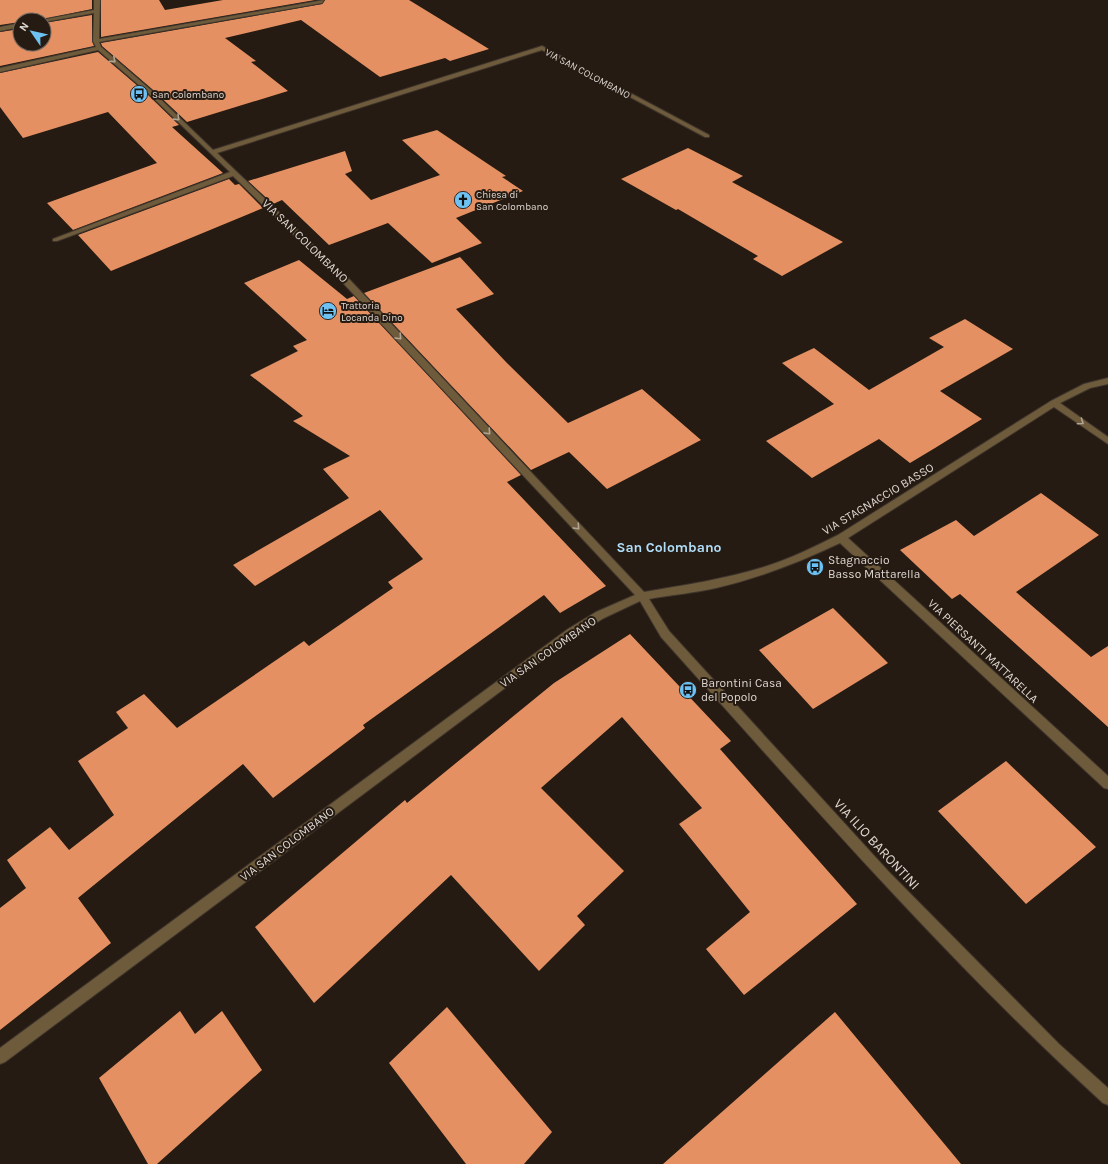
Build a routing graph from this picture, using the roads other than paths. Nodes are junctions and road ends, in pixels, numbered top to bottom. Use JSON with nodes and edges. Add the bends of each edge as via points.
{"nodes":[{"id":1,"x":97,"y":0,"type":"edge"},
{"id":2,"x":322,"y":1,"type":"dead end"},
{"id":3,"x":97,"y":11,"type":"junction"},
{"id":4,"x":52,"y":19,"type":"edge"},
{"id":5,"x":12,"y":26,"type":"edge"},
{"id":6,"x":0,"y":28,"type":"edge"},
{"id":7,"x":98,"y":44,"type":"junction"},
{"id":8,"x":0,"y":70,"type":"edge"},
{"id":9,"x":707,"y":136,"type":"dead end"},
{"id":10,"x":212,"y":152,"type":"junction"},
{"id":11,"x":234,"y":173,"type":"junction"},
{"id":12,"x":55,"y":240,"type":"dead end"},
{"id":13,"x":1108,"y":380,"type":"edge"},
{"id":14,"x":1054,"y":403,"type":"junction"},
{"id":15,"x":1108,"y":441,"type":"edge"},
{"id":16,"x":841,"y":538,"type":"junction"},
{"id":17,"x":642,"y":596,"type":"junction"},
{"id":18,"x":1108,"y":784,"type":"edge"},
{"id":19,"x":0,"y":1057,"type":"edge"},
{"id":20,"x":1108,"y":1098,"type":"edge"}],
"edges":[{"from":1,"to":3,"type":"street"},
{"from":2,"to":7,"type":"street"},
{"from":3,"to":4,"type":"street"},
{"from":3,"to":7,"type":"street"},
{"from":5,"to":6,"type":"street"},
{"from":7,"to":8,"type":"street"},
{"from":7,"to":10,"type":"street","name":"VIA SAN COLOMBANO","one_way":true},
{"from":9,"to":10,"type":"street","name":"VIA SAN COLOMBANO","via":[[542,48]]},
{"from":10,"to":11,"type":"street","name":"VIA SAN COLOMBANO"},
{"from":11,"to":12,"type":"street"},
{"from":11,"to":17,"type":"street","name":"VIA SAN COLOMBANO","one_way":true,"via":[[347,282]]},
{"from":13,"to":14,"type":"street","name":"VIA STAGNACCIO BASSO","via":[[1087,386]]},
{"from":14,"to":15,"type":"street","one_way":true},
{"from":14,"to":16,"type":"street","name":"VIA STAGNACCIO BASSO"},
{"from":16,"to":17,"type":"street","name":"VIA STAGNACCIO BASSO","via":[[767,570],[715,584]]},
{"from":16,"to":18,"type":"street","name":"VIA PIERSANTI MATTARELLA"},
{"from":17,"to":19,"type":"street","name":"VIA SAN COLOMBANO","via":[[600,615],[572,632]]},
{"from":17,"to":20,"type":"street","name":"VIA ILIO BARONTINI","via":[[665,634],[885,876],[1054,1049]]}]}
